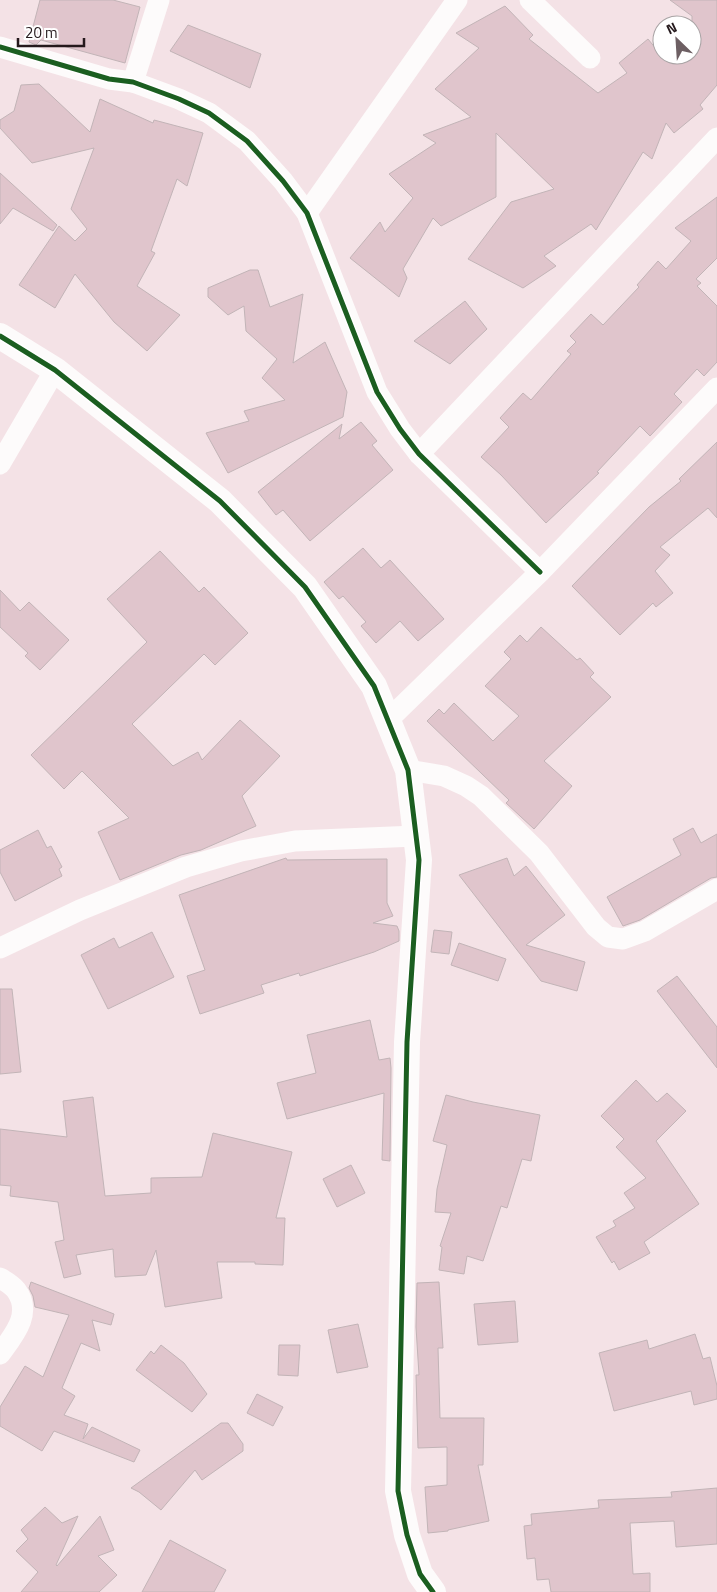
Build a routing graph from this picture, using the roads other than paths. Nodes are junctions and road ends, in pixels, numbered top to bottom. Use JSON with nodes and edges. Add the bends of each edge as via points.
{"nodes":[{"id":1,"x":159,"y":0,"type":"edge"},
{"id":2,"x":457,"y":0,"type":"edge"},
{"id":3,"x":530,"y":0,"type":"edge"},
{"id":4,"x":0,"y":47,"type":"edge"},
{"id":5,"x":590,"y":58,"type":"dead end"},
{"id":6,"x":133,"y":82,"type":"junction"},
{"id":7,"x":717,"y":138,"type":"edge"},
{"id":8,"x":307,"y":214,"type":"junction"},
{"id":9,"x":0,"y":336,"type":"edge"},
{"id":10,"x":55,"y":370,"type":"junction"},
{"id":11,"x":717,"y":388,"type":"edge"},
{"id":12,"x":419,"y":454,"type":"junction"},
{"id":13,"x":0,"y":464,"type":"edge"},
{"id":14,"x":540,"y":572,"type":"junction"},
{"id":15,"x":388,"y":720,"type":"junction"},
{"id":16,"x":408,"y":770,"type":"junction"},
{"id":17,"x":416,"y":836,"type":"junction"},
{"id":18,"x":717,"y":889,"type":"edge"},
{"id":19,"x":0,"y":948,"type":"edge"},
{"id":20,"x":0,"y":1278,"type":"edge"},
{"id":21,"x":0,"y":1354,"type":"edge"},
{"id":22,"x":434,"y":1592,"type":"edge"}],
"edges":[{"from":1,"to":6,"type":"street"},
{"from":2,"to":8,"type":"street"},
{"from":3,"to":5,"type":"street"},
{"from":4,"to":6,"type":"street"},
{"from":6,"to":8,"type":"street","via":[[209,113],[247,141],[284,181]]},
{"from":7,"to":12,"type":"street"},
{"from":8,"to":12,"type":"street","via":[[377,392]]},
{"from":9,"to":10,"type":"street"},
{"from":10,"to":13,"type":"street"},
{"from":10,"to":15,"type":"street","via":[[220,501],[305,587],[374,686]]},
{"from":11,"to":14,"type":"street"},
{"from":12,"to":14,"type":"street"},
{"from":14,"to":15,"type":"street"},
{"from":15,"to":16,"type":"street"},
{"from":16,"to":17,"type":"street"},
{"from":16,"to":18,"type":"street","via":[[444,776],[481,796],[539,853],[596,927],[608,937],[623,939],[645,930]]},
{"from":17,"to":19,"type":"street","via":[[295,841],[241,851],[186,867],[80,910]]},
{"from":17,"to":22,"type":"street","via":[[419,860],[406,1042],[398,1491],[420,1574]]},
{"from":20,"to":21,"type":"street","via":[[15,1289],[22,1302],[23,1314],[16,1332]]}]}
